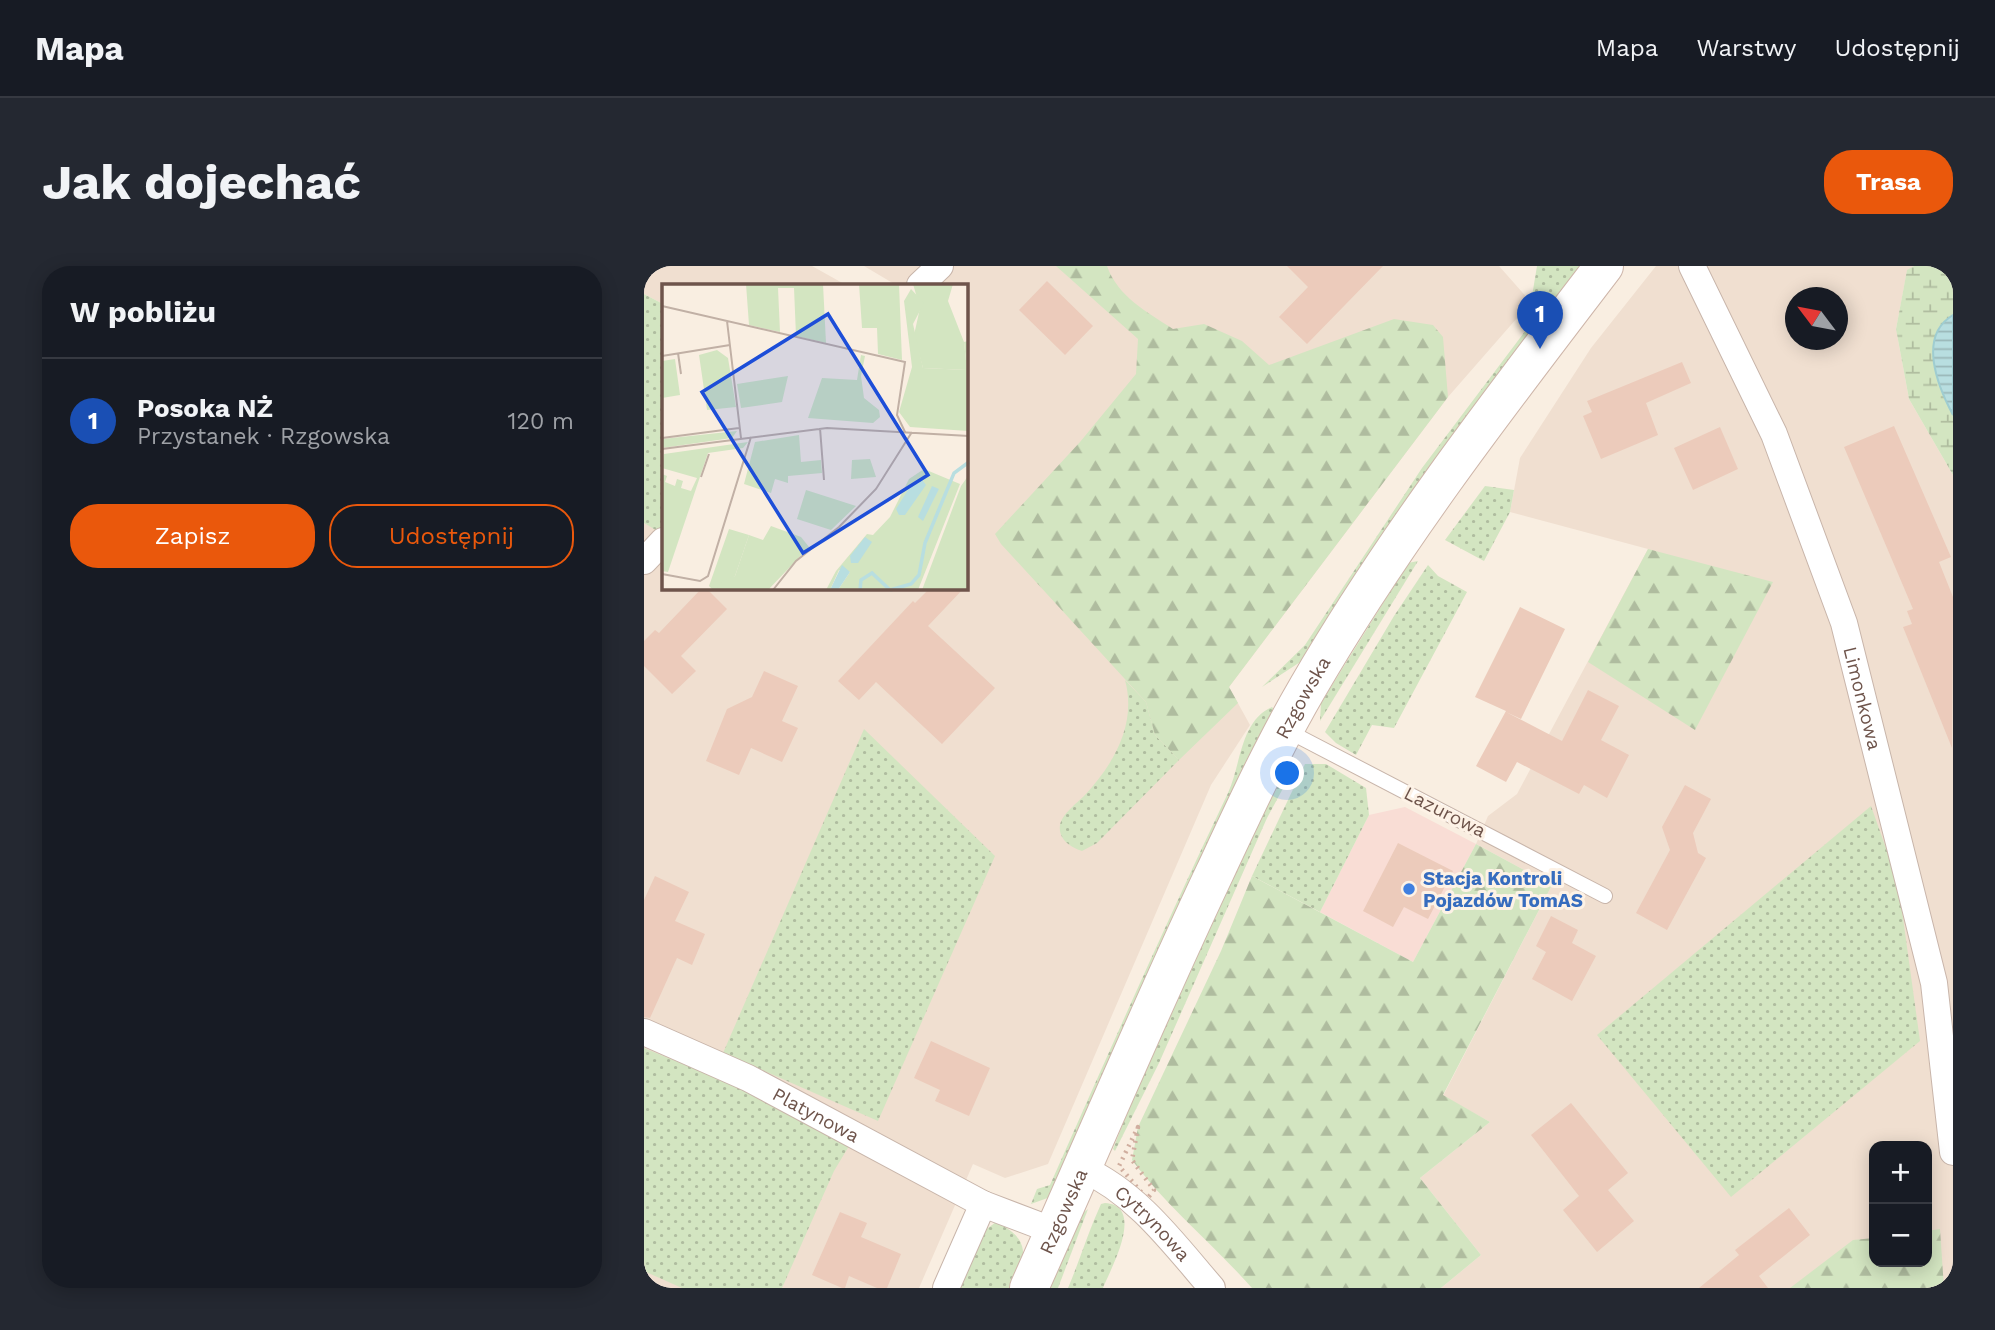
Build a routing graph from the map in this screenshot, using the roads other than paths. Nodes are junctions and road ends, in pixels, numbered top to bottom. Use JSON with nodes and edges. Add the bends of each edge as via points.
{"nodes":[{"id":1,"x":940,"y":266,"type":"edge"},
{"id":2,"x":1604,"y":266,"type":"edge"},
{"id":3,"x":1692,"y":266,"type":"edge"},
{"id":4,"x":921,"y":284,"type":"edge"},
{"id":5,"x":662,"y":542,"type":"edge"},
{"id":6,"x":644,"y":561,"type":"edge"},
{"id":7,"x":1284,"y":729,"type":"junction"},
{"id":8,"x":1605,"y":895,"type":"dead end"},
{"id":9,"x":644,"y":1032,"type":"edge"},
{"id":10,"x":1953,"y":1152,"type":"edge"},
{"id":11,"x":1095,"y":1175,"type":"junction"},
{"id":12,"x":983,"y":1204,"type":"junction"},
{"id":13,"x":1055,"y":1231,"type":"junction"},
{"id":14,"x":946,"y":1288,"type":"edge"},
{"id":15,"x":1029,"y":1288,"type":"edge"},
{"id":16,"x":1212,"y":1288,"type":"edge"}],
"edges":[{"from":1,"to":4,"type":"street"},
{"from":2,"to":7,"type":"street","name":"Rzgowska","via":[[1406,534],[1352,613]]},
{"from":3,"to":10,"type":"street","name":"Limonkowa","via":[[1774,434],[1843,623],[1934,983]]},
{"from":5,"to":6,"type":"street"},
{"from":7,"to":8,"type":"lane","name":"Lazurowa"},
{"from":7,"to":11,"type":"street","name":"Rzgowska","via":[[1171,965]]},
{"from":9,"to":12,"type":"street","name":"Platynowa","via":[[748,1078]]},
{"from":11,"to":13,"type":"street","name":"Rzgowska"},
{"from":11,"to":16,"type":"street","name":"Cytrynowa","via":[[1125,1193]]},
{"from":12,"to":13,"type":"street","name":"Platynowa"},
{"from":12,"to":14,"type":"street"},
{"from":13,"to":15,"type":"street","name":"Rzgowska"}]}
